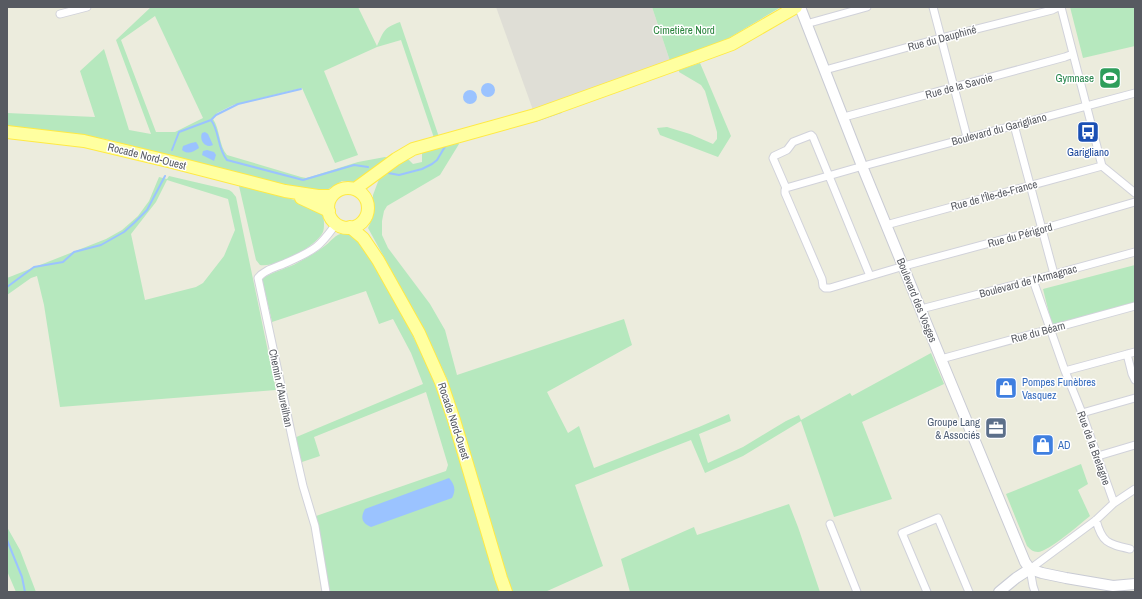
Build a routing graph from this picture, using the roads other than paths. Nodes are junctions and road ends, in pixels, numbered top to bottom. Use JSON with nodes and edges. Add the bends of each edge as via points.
{"nodes":[{"id":1,"x":87,"y":7,"type":"edge"},
{"id":2,"x":796,"y":7,"type":"edge"},
{"id":3,"x":800,"y":7,"type":"edge"},
{"id":4,"x":867,"y":7,"type":"edge"},
{"id":5,"x":933,"y":7,"type":"edge"},
{"id":6,"x":1060,"y":7,"type":"edge"},
{"id":7,"x":60,"y":14,"type":"dead end"},
{"id":8,"x":806,"y":24,"type":"junction"},
{"id":9,"x":941,"y":38,"type":"junction"},
{"id":10,"x":1073,"y":54,"type":"junction"},
{"id":11,"x":825,"y":70,"type":"junction"},
{"id":12,"x":954,"y":87,"type":"junction"},
{"id":13,"x":1135,"y":93,"type":"edge"},
{"id":14,"x":1086,"y":106,"type":"junction"},
{"id":15,"x":844,"y":117,"type":"junction"},
{"id":16,"x":1014,"y":125,"type":"junction"},
{"id":17,"x":7,"y":132,"type":"edge"},
{"id":18,"x":967,"y":138,"type":"junction"},
{"id":19,"x":862,"y":166,"type":"junction"},
{"id":20,"x":1102,"y":166,"type":"junction"},
{"id":21,"x":377,"y":174,"type":"junction"},
{"id":22,"x":829,"y":175,"type":"junction"},
{"id":23,"x":1030,"y":185,"type":"junction"},
{"id":24,"x":786,"y":188,"type":"junction"},
{"id":25,"x":356,"y":189,"type":"junction"},
{"id":26,"x":285,"y":191,"type":"junction"},
{"id":27,"x":1135,"y":193,"type":"edge"},
{"id":28,"x":332,"y":196,"type":"junction"},
{"id":29,"x":366,"y":198,"type":"junction"},
{"id":30,"x":1135,"y":202,"type":"edge"},
{"id":31,"x":329,"y":211,"type":"junction"},
{"id":32,"x":364,"y":220,"type":"junction"},
{"id":33,"x":336,"y":224,"type":"junction"},
{"id":34,"x":886,"y":225,"type":"junction"},
{"id":35,"x":350,"y":227,"type":"junction"},
{"id":36,"x":1042,"y":229,"type":"junction"},
{"id":37,"x":1135,"y":252,"type":"edge"},
{"id":38,"x":378,"y":260,"type":"junction"},
{"id":39,"x":904,"y":266,"type":"junction"},
{"id":40,"x":1054,"y":274,"type":"junction"},
{"id":41,"x":870,"y":276,"type":"junction"},
{"id":42,"x":1033,"y":280,"type":"junction"},
{"id":43,"x":1135,"y":306,"type":"edge"},
{"id":44,"x":921,"y":309,"type":"junction"},
{"id":45,"x":1050,"y":328,"type":"junction"},
{"id":46,"x":1135,"y":352,"type":"edge"},
{"id":47,"x":1127,"y":354,"type":"junction"},
{"id":48,"x":940,"y":359,"type":"junction"},
{"id":49,"x":1065,"y":371,"type":"junction"},
{"id":50,"x":1135,"y":380,"type":"edge"},
{"id":51,"x":1135,"y":398,"type":"edge"},
{"id":52,"x":1082,"y":413,"type":"junction"},
{"id":53,"x":1135,"y":445,"type":"edge"},
{"id":54,"x":1098,"y":456,"type":"junction"},
{"id":55,"x":1135,"y":489,"type":"edge"},
{"id":56,"x":1114,"y":503,"type":"junction"},
{"id":57,"x":1096,"y":520,"type":"junction"},
{"id":58,"x":830,"y":524,"type":"dead end"},
{"id":59,"x":1130,"y":549,"type":"dead end"},
{"id":60,"x":1030,"y":569,"type":"junction"},
{"id":61,"x":1135,"y":584,"type":"edge"},
{"id":62,"x":1114,"y":589,"type":"edge"},
{"id":63,"x":326,"y":592,"type":"edge"},
{"id":64,"x":506,"y":592,"type":"edge"},
{"id":65,"x":858,"y":592,"type":"edge"},
{"id":66,"x":927,"y":592,"type":"edge"},
{"id":67,"x":969,"y":592,"type":"edge"},
{"id":68,"x":999,"y":592,"type":"edge"},
{"id":69,"x":1035,"y":592,"type":"edge"}],
"edges":[{"from":1,"to":7,"type":"street"},
{"from":2,"to":21,"type":"main road","via":[[732,44],[535,115],[413,149]]},
{"from":3,"to":8,"type":"main road","name":"Boulevard des Vosges"},
{"from":4,"to":8,"type":"street"},
{"from":5,"to":9,"type":"street"},
{"from":6,"to":9,"type":"street","name":"Rue du Dauphiné"},
{"from":6,"to":10,"type":"street"},
{"from":8,"to":11,"type":"main road","name":"Boulevard des Vosges"},
{"from":9,"to":11,"type":"street","name":"Rue du Dauphiné"},
{"from":9,"to":12,"type":"street"},
{"from":10,"to":12,"type":"street","name":"Rue de la Savoie"},
{"from":10,"to":14,"type":"street"},
{"from":11,"to":15,"type":"main road","name":"Boulevard des Vosges"},
{"from":12,"to":15,"type":"street","name":"Rue de la Savoie"},
{"from":12,"to":18,"type":"street"},
{"from":13,"to":14,"type":"street","name":"Boulevard du Garigliano"},
{"from":14,"to":16,"type":"street","name":"Boulevard du Garigliano"},
{"from":14,"to":20,"type":"street"},
{"from":15,"to":19,"type":"main road","name":"Boulevard des Vosges"},
{"from":16,"to":18,"type":"street","name":"Boulevard du Garigliano"},
{"from":16,"to":23,"type":"street"},
{"from":17,"to":26,"type":"main road","name":"Rocade Nord-Ouest","via":[[84,141]]},
{"from":18,"to":19,"type":"street","name":"Boulevard du Garigliano"},
{"from":19,"to":22,"type":"street","name":"Boulevard du Garigliano"},
{"from":19,"to":34,"type":"main road","name":"Boulevard des Vosges"},
{"from":20,"to":23,"type":"street","name":"Rue de l'Île-de-France"},
{"from":20,"to":27,"type":"street"},
{"from":21,"to":25,"type":"main road"},
{"from":21,"to":29,"type":"main road"},
{"from":22,"to":24,"type":"street","name":"Boulevard du Garigliano"},
{"from":22,"to":24,"type":"street","via":[[811,135],[793,142],[787,150],[773,158]]},
{"from":22,"to":41,"type":"street"},
{"from":23,"to":34,"type":"street","name":"Rue de l'Île-de-France"},
{"from":23,"to":36,"type":"street"},
{"from":24,"to":41,"type":"street","name":"Rue du Périgord","via":[[785,193],[823,286],[830,288]]},
{"from":25,"to":28,"type":"main road","via":[[342,189]]},
{"from":25,"to":29,"type":"main road"},
{"from":26,"to":28,"type":"main road","name":"Rocade Nord-Ouest"},
{"from":26,"to":31,"type":"main road","name":"Rocade Nord-Ouest"},
{"from":28,"to":31,"type":"main road"},
{"from":29,"to":32,"type":"main road","via":[[368,210]]},
{"from":30,"to":36,"type":"street","name":"Rue du Périgord"},
{"from":31,"to":33,"type":"main road"},
{"from":32,"to":35,"type":"main road"},
{"from":32,"to":38,"type":"main road","name":"Rocade Nord-Ouest"},
{"from":33,"to":35,"type":"main road"},
{"from":33,"to":63,"type":"street","name":"Chemin d'Aureilhan","via":[[316,247],[258,278],[303,486],[315,526]]},
{"from":34,"to":39,"type":"main road","name":"Boulevard des Vosges"},
{"from":35,"to":38,"type":"main road","name":"Rocade Nord-Ouest","via":[[363,238]]},
{"from":36,"to":39,"type":"street","name":"Rue du Périgord"},
{"from":36,"to":40,"type":"street"},
{"from":37,"to":40,"type":"street","name":"Boulevard de l'Armagnac"},
{"from":38,"to":64,"type":"main road","name":"Rocade Nord-Ouest","via":[[419,333],[442,382]]},
{"from":39,"to":41,"type":"street","name":"Rue du Périgord"},
{"from":39,"to":44,"type":"main road","name":"Boulevard des Vosges"},
{"from":40,"to":42,"type":"street","name":"Boulevard de l'Armagnac"},
{"from":42,"to":44,"type":"street","name":"Boulevard de l'Armagnac"},
{"from":42,"to":45,"type":"street","name":"Rue de la Bretagne"},
{"from":43,"to":45,"type":"street","name":"Rue du Béarn"},
{"from":44,"to":48,"type":"main road","name":"Boulevard des Vosges"},
{"from":45,"to":48,"type":"street","name":"Rue du Béarn"},
{"from":45,"to":49,"type":"street","name":"Rue de la Bretagne"},
{"from":46,"to":47,"type":"street"},
{"from":47,"to":49,"type":"street"},
{"from":47,"to":50,"type":"street"},
{"from":48,"to":60,"type":"main road","name":"Boulevard des Vosges"},
{"from":49,"to":52,"type":"street","name":"Rue de la Bretagne"},
{"from":51,"to":52,"type":"street"},
{"from":52,"to":54,"type":"street","name":"Rue de la Bretagne"},
{"from":53,"to":54,"type":"street"},
{"from":54,"to":56,"type":"street","name":"Rue de la Bretagne"},
{"from":55,"to":56,"type":"street"},
{"from":56,"to":57,"type":"street"},
{"from":57,"to":59,"type":"street","via":[[1106,542]]},
{"from":57,"to":60,"type":"street"},
{"from":58,"to":65,"type":"street"},
{"from":60,"to":62,"type":"main road","via":[[1042,574]]},
{"from":60,"to":68,"type":"main road"},
{"from":60,"to":69,"type":"street","name":"Boulevard des Vosges"},
{"from":61,"to":62,"type":"main road"},
{"from":66,"to":67,"type":"street","via":[[902,533],[938,518]]}]}
